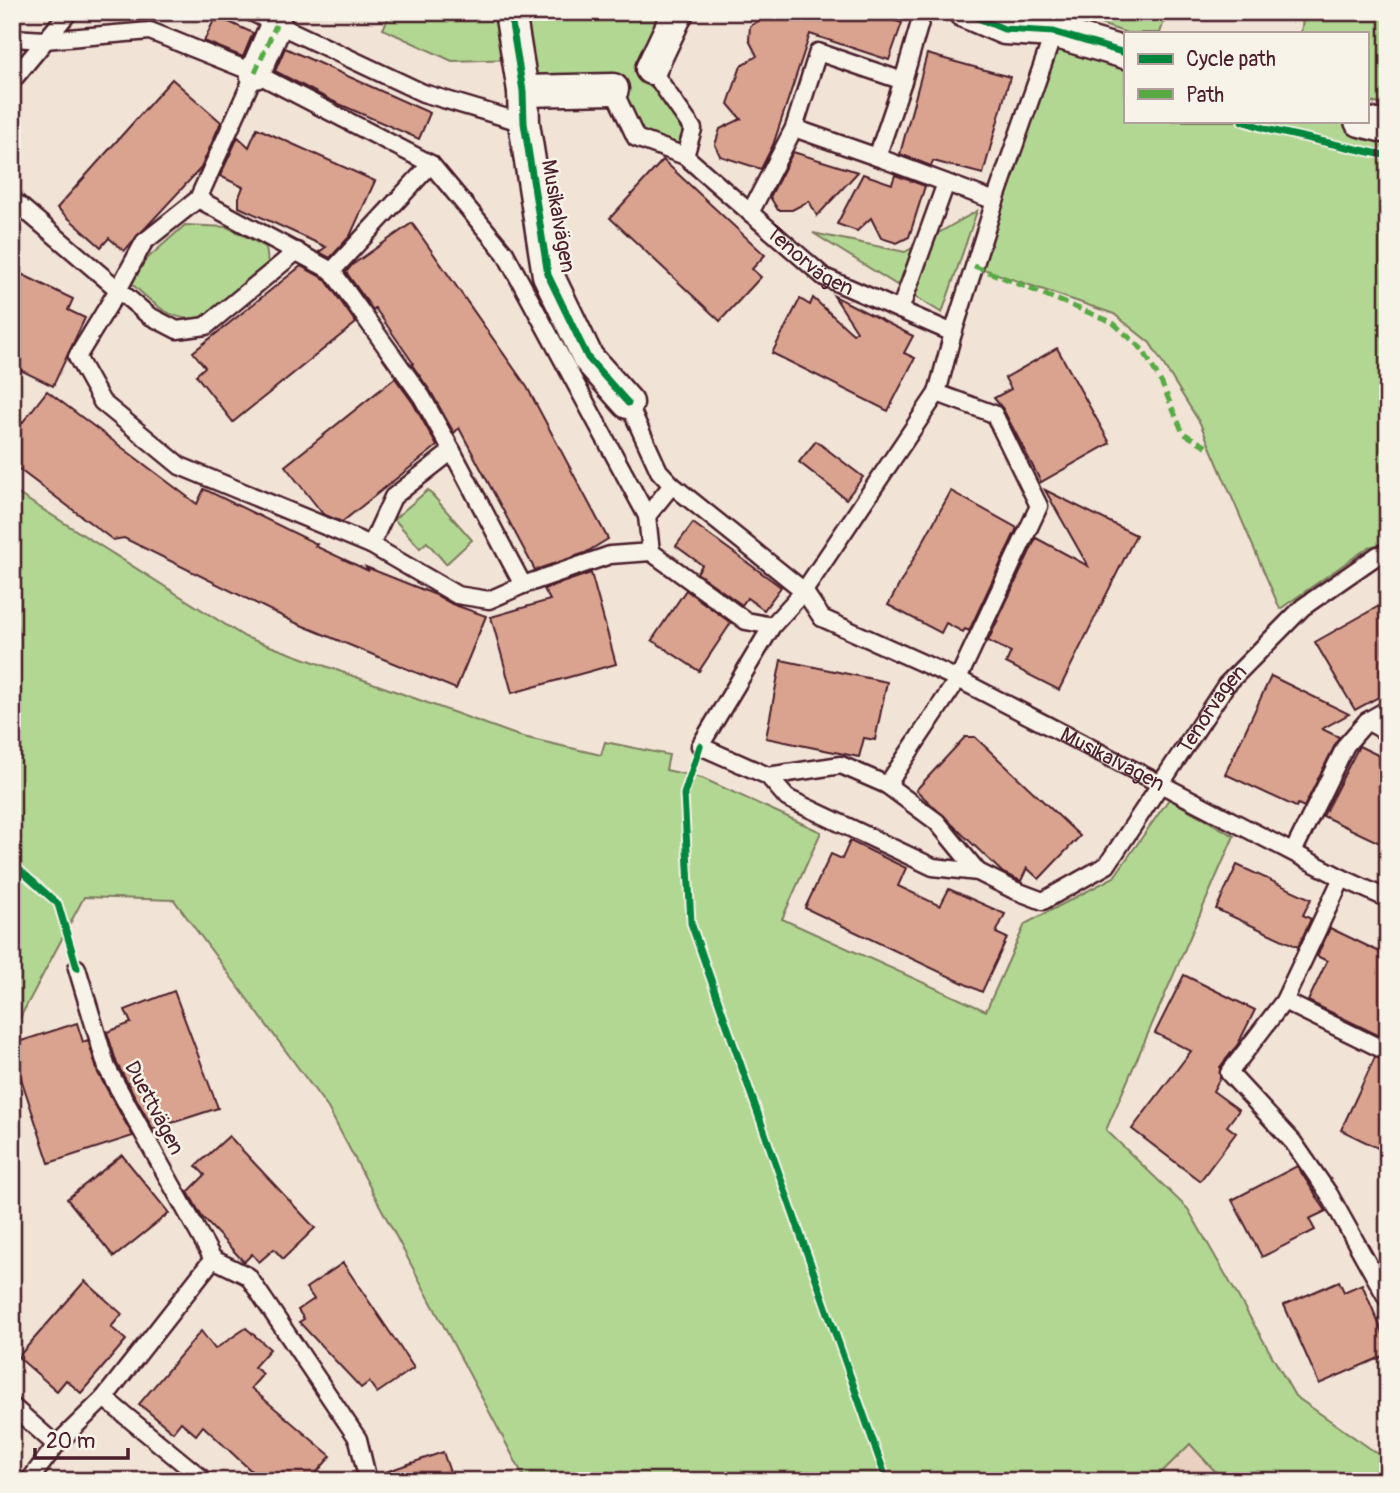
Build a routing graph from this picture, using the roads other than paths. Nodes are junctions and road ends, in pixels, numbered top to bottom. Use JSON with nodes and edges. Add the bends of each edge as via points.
{"nodes":[{"id":1,"x":69,"y":12,"type":"edge"},
{"id":2,"x":510,"y":12,"type":"edge"},
{"id":3,"x":678,"y":12,"type":"edge"},
{"id":4,"x":923,"y":12,"type":"edge"},
{"id":5,"x":964,"y":12,"type":"edge"},
{"id":6,"x":264,"y":19,"type":"edge"},
{"id":7,"x":1054,"y":32,"type":"junction"},
{"id":8,"x":12,"y":38,"type":"edge"},
{"id":9,"x":45,"y":40,"type":"junction"},
{"id":10,"x":1124,"y":53,"type":"edge"},
{"id":11,"x":651,"y":69,"type":"joint"},
{"id":12,"x":255,"y":73,"type":"junction"},
{"id":13,"x":12,"y":81,"type":"edge"},
{"id":14,"x":904,"y":81,"type":"junction"},
{"id":15,"x":612,"y":89,"type":"joint"},
{"id":16,"x":523,"y":91,"type":"junction"},
{"id":17,"x":1364,"y":122,"type":"edge"},
{"id":18,"x":524,"y":123,"type":"junction"},
{"id":19,"x":794,"y":128,"type":"junction"},
{"id":20,"x":1388,"y":128,"type":"edge"},
{"id":21,"x":685,"y":156,"type":"junction"},
{"id":22,"x":877,"y":157,"type":"junction"},
{"id":23,"x":431,"y":164,"type":"junction"},
{"id":24,"x":946,"y":183,"type":"junction"},
{"id":25,"x":12,"y":199,"type":"edge"},
{"id":26,"x":198,"y":199,"type":"junction"},
{"id":27,"x":995,"y":201,"type":"junction"},
{"id":28,"x":750,"y":213,"type":"junction"},
{"id":29,"x":297,"y":251,"type":"junction"},
{"id":30,"x":332,"y":271,"type":"junction"},
{"id":31,"x":118,"y":290,"type":"junction"},
{"id":32,"x":900,"y":310,"type":"junction"},
{"id":33,"x":953,"y":333,"type":"junction"},
{"id":34,"x":937,"y":393,"type":"junction"},
{"id":35,"x":628,"y":403,"type":"joint"},
{"id":36,"x":452,"y":451,"type":"junction"},
{"id":37,"x":672,"y":485,"type":"junction"},
{"id":38,"x":647,"y":516,"type":"junction"},
{"id":39,"x":370,"y":545,"type":"junction"},
{"id":40,"x":651,"y":552,"type":"junction"},
{"id":41,"x":1388,"y":553,"type":"edge"},
{"id":42,"x":523,"y":585,"type":"junction"},
{"id":43,"x":804,"y":591,"type":"junction"},
{"id":44,"x":772,"y":626,"type":"junction"},
{"id":45,"x":958,"y":679,"type":"junction"},
{"id":46,"x":1388,"y":709,"type":"edge"},
{"id":47,"x":1367,"y":722,"type":"junction"},
{"id":48,"x":1388,"y":733,"type":"edge"},
{"id":49,"x":768,"y":776,"type":"junction"},
{"id":50,"x":1163,"y":784,"type":"junction"},
{"id":51,"x":887,"y":785,"type":"junction"},
{"id":52,"x":1293,"y":852,"type":"junction"},
{"id":53,"x":978,"y":872,"type":"junction"},
{"id":54,"x":1342,"y":878,"type":"junction"},
{"id":55,"x":1388,"y":900,"type":"edge"},
{"id":56,"x":77,"y":968,"type":"dead end"},
{"id":57,"x":1284,"y":1001,"type":"junction"},
{"id":58,"x":1388,"y":1052,"type":"edge"},
{"id":59,"x":213,"y":1259,"type":"junction"},
{"id":60,"x":1388,"y":1300,"type":"edge"},
{"id":61,"x":104,"y":1398,"type":"junction"},
{"id":62,"x":12,"y":1406,"type":"edge"},
{"id":63,"x":56,"y":1445,"type":"junction"},
{"id":64,"x":29,"y":1481,"type":"edge"},
{"id":65,"x":205,"y":1481,"type":"edge"},
{"id":66,"x":368,"y":1481,"type":"edge"}],
"edges":[{"from":1,"to":9,"type":"lane"},
{"from":2,"to":16,"type":"street","name":"Musikalvägen"},
{"from":3,"to":11,"type":"street"},
{"from":4,"to":14,"type":"lane"},
{"from":5,"to":7,"type":"street","via":[[1004,29]]},
{"from":6,"to":12,"type":"street"},
{"from":6,"to":18,"type":"lane","via":[[423,93]]},
{"from":7,"to":10,"type":"street"},
{"from":7,"to":27,"type":"lane","name":"Musikalvägen"},
{"from":8,"to":9,"type":"lane"},
{"from":9,"to":12,"type":"lane","via":[[150,31]]},
{"from":9,"to":13,"type":"lane"},
{"from":11,"to":21,"type":"lane","via":[[693,129]]},
{"from":12,"to":23,"type":"lane"},
{"from":12,"to":26,"type":"lane"},
{"from":14,"to":19,"type":"lane","via":[[818,52]]},
{"from":14,"to":22,"type":"lane"},
{"from":15,"to":16,"type":"street"},
{"from":15,"to":21,"type":"lane","name":"Tenorvägen","via":[[636,138]]},
{"from":16,"to":18,"type":"street","name":"Musikalvägen"},
{"from":17,"to":20,"type":"street"},
{"from":18,"to":35,"type":"street","name":"Musikalvägen","via":[[548,275],[588,358]]},
{"from":19,"to":22,"type":"lane"},
{"from":19,"to":28,"type":"lane"},
{"from":21,"to":28,"type":"lane","name":"Tenorvägen"},
{"from":22,"to":24,"type":"lane"},
{"from":23,"to":30,"type":"lane"},
{"from":23,"to":38,"type":"lane","via":[[505,253]]},
{"from":24,"to":27,"type":"lane"},
{"from":24,"to":32,"type":"lane"},
{"from":25,"to":31,"type":"lane"},
{"from":26,"to":29,"type":"lane"},
{"from":26,"to":31,"type":"lane","via":[[144,242]]},
{"from":27,"to":33,"type":"lane","name":"Musikalvägen"},
{"from":28,"to":32,"type":"lane","name":"Tenorvägen","via":[[824,277]]},
{"from":29,"to":30,"type":"lane"},
{"from":29,"to":31,"type":"lane","via":[[206,326],[177,330],[148,315]]},
{"from":30,"to":36,"type":"lane","via":[[422,397]]},
{"from":31,"to":39,"type":"lane","via":[[77,357],[102,402],[180,466]]},
{"from":32,"to":33,"type":"lane","name":"Tenorvägen"},
{"from":33,"to":34,"type":"lane","name":"Musikalvägen"},
{"from":34,"to":43,"type":"lane","name":"Musikalvägen"},
{"from":34,"to":45,"type":"lane","via":[[994,414],[1039,506]]},
{"from":35,"to":37,"type":"lane","name":"Musikalvägen","via":[[659,471]]},
{"from":36,"to":39,"type":"lane","via":[[393,497]]},
{"from":36,"to":42,"type":"lane"},
{"from":37,"to":38,"type":"lane"},
{"from":37,"to":43,"type":"lane","name":"Musikalvägen"},
{"from":38,"to":40,"type":"lane"},
{"from":39,"to":42,"type":"lane","via":[[457,595],[489,600]]},
{"from":40,"to":42,"type":"lane","via":[[610,555]]},
{"from":40,"to":44,"type":"lane","via":[[746,621]]},
{"from":41,"to":50,"type":"lane","name":"Tenorvägen","via":[[1378,555],[1303,607],[1226,685]]},
{"from":43,"to":44,"type":"lane","name":"Musikalvägen"},
{"from":43,"to":45,"type":"lane","name":"Musikalvägen","via":[[822,618]]},
{"from":44,"to":49,"type":"lane","name":"Musikalvägen","via":[[700,746]]},
{"from":45,"to":50,"type":"lane","name":"Musikalvägen"},
{"from":45,"to":51,"type":"lane"},
{"from":46,"to":47,"type":"lane"},
{"from":47,"to":48,"type":"lane"},
{"from":47,"to":52,"type":"lane","via":[[1346,744]]},
{"from":49,"to":51,"type":"lane","name":"Musikalvägen","via":[[841,765]]},
{"from":49,"to":53,"type":"lane","name":"Musikalvägen","via":[[787,798],[933,867]]},
{"from":50,"to":52,"type":"lane"},
{"from":50,"to":53,"type":"lane","name":"Musikalvägen","via":[[1107,865],[1042,901]]},
{"from":51,"to":53,"type":"lane","name":"Musikalvägen","via":[[937,822]]},
{"from":52,"to":54,"type":"lane"},
{"from":54,"to":55,"type":"lane"},
{"from":54,"to":57,"type":"lane"},
{"from":56,"to":59,"type":"lane","name":"Duettvägen","via":[[107,1068]]},
{"from":57,"to":58,"type":"lane"},
{"from":57,"to":60,"type":"lane","via":[[1229,1073],[1293,1142],[1329,1194]]},
{"from":59,"to":61,"type":"lane"},
{"from":59,"to":66,"type":"lane","via":[[248,1276],[358,1439]]},
{"from":61,"to":63,"type":"lane"},
{"from":61,"to":65,"type":"lane"},
{"from":62,"to":63,"type":"lane"},
{"from":63,"to":64,"type":"lane"}]}
